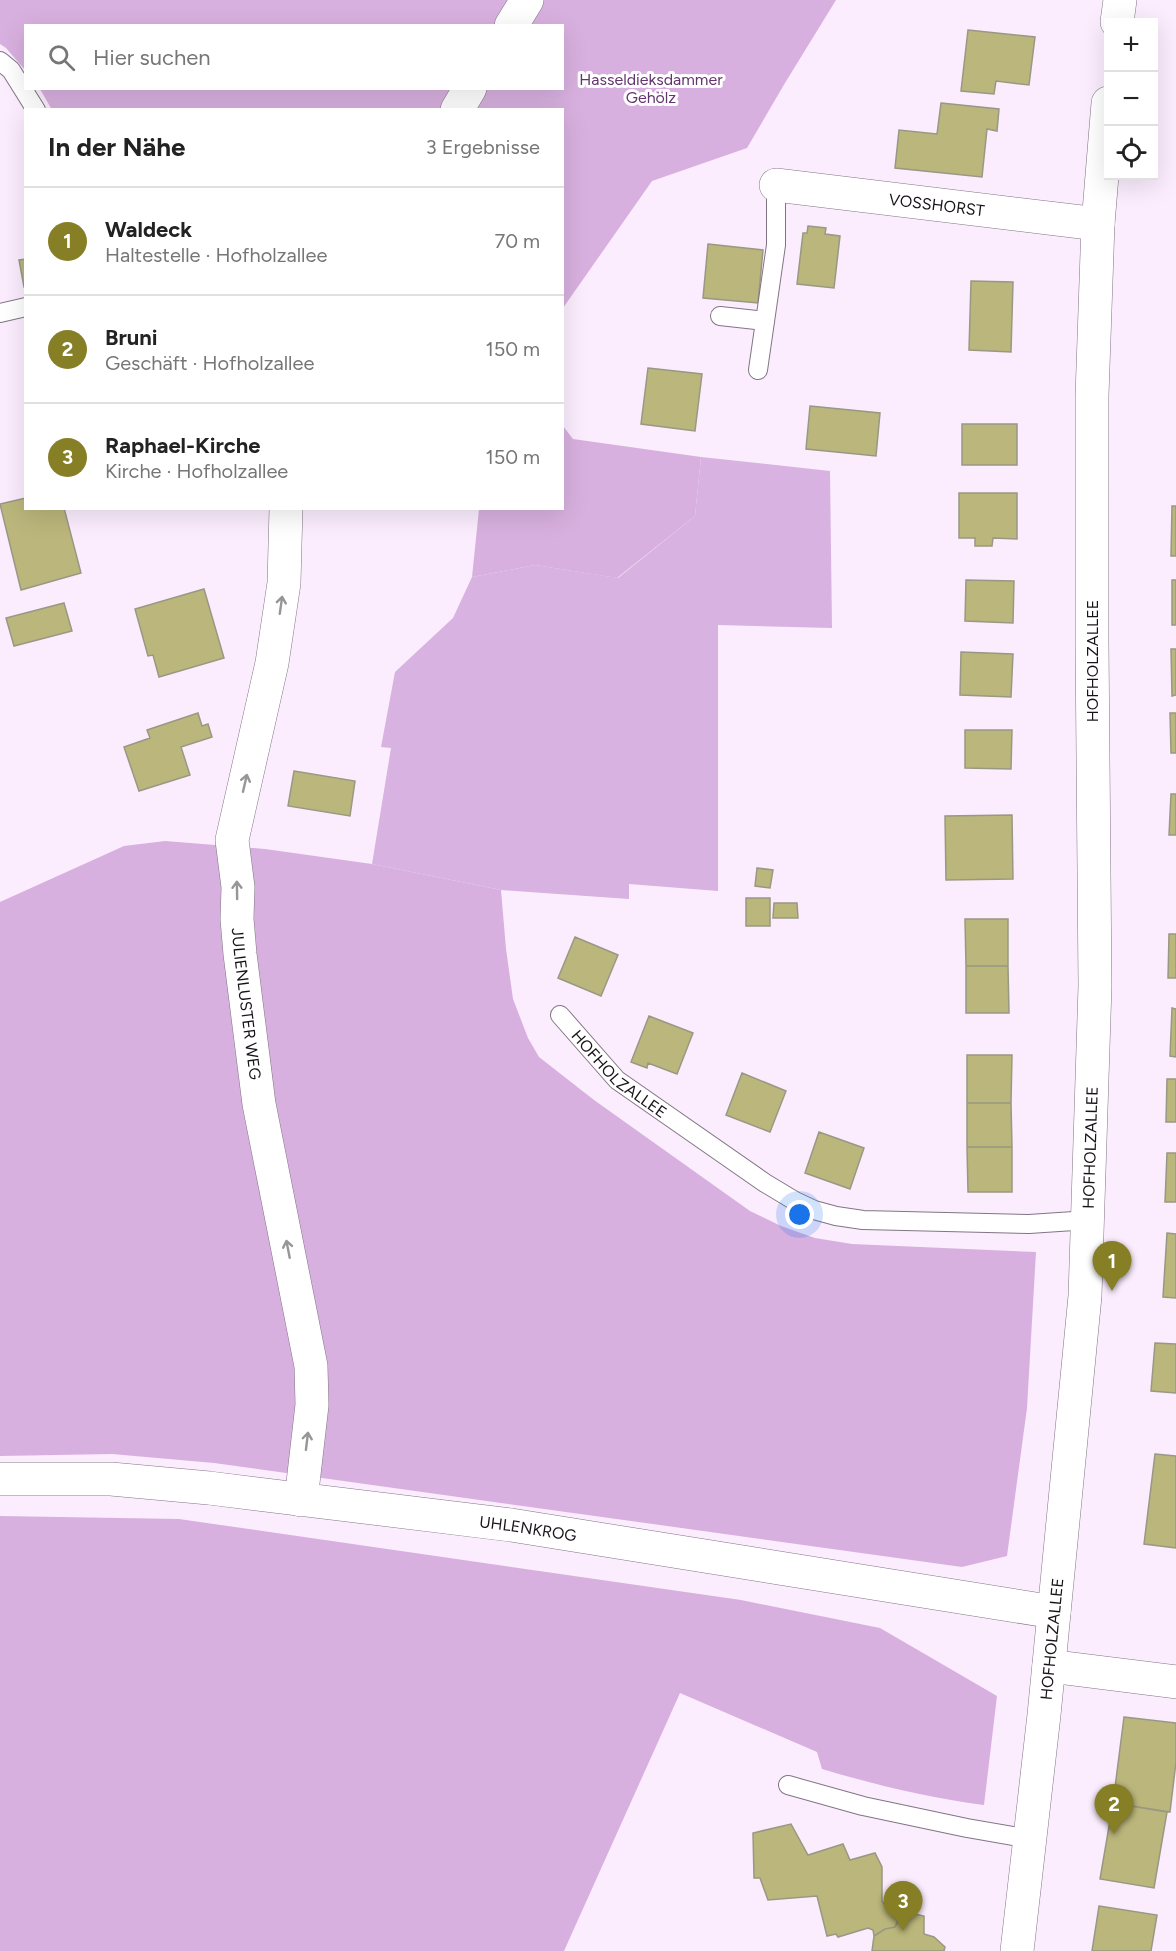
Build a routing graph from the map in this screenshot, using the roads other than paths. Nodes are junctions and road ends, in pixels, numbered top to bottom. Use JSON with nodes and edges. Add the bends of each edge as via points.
{"nodes":[{"id":1,"x":527,"y":0,"type":"edge"},
{"id":2,"x":1120,"y":0,"type":"edge"},
{"id":3,"x":1118,"y":18,"type":"edge"},
{"id":4,"x":512,"y":24,"type":"edge"},
{"id":5,"x":0,"y":61,"type":"edge"},
{"id":6,"x":469,"y":90,"type":"edge"},
{"id":7,"x":35,"y":108,"type":"edge"},
{"id":8,"x":458,"y":108,"type":"edge"},
{"id":9,"x":1106,"y":126,"type":"edge"},
{"id":10,"x":776,"y":185,"type":"joint"},
{"id":11,"x":1098,"y":224,"type":"junction"},
{"id":12,"x":24,"y":308,"type":"edge"},
{"id":13,"x":0,"y":313,"type":"edge"},
{"id":14,"x":720,"y":316,"type":"dead end"},
{"id":15,"x":765,"y":321,"type":"junction"},
{"id":16,"x":758,"y":369,"type":"dead end"},
{"id":17,"x":286,"y":510,"type":"edge"},
{"id":18,"x":561,"y":1015,"type":"dead end"},
{"id":19,"x":1089,"y":1220,"type":"junction"},
{"id":20,"x":0,"y":1479,"type":"edge"},
{"id":21,"x":301,"y":1500,"type":"junction"},
{"id":22,"x":1054,"y":1612,"type":"junction"},
{"id":23,"x":1049,"y":1666,"type":"junction"},
{"id":24,"x":1176,"y":1682,"type":"edge"},
{"id":25,"x":788,"y":1785,"type":"dead end"},
{"id":26,"x":1030,"y":1839,"type":"junction"},
{"id":27,"x":1017,"y":1951,"type":"edge"}],
"edges":[{"from":1,"to":4,"type":"street"},
{"from":2,"to":3,"type":"street"},
{"from":5,"to":7,"type":"lane","via":[[11,70]]},
{"from":6,"to":8,"type":"street"},
{"from":9,"to":11,"type":"street","name":"HOFHOLZALLEE"},
{"from":10,"to":11,"type":"street","name":"VOSSHORST"},
{"from":10,"to":15,"type":"lane","via":[[776,245]]},
{"from":11,"to":19,"type":"street","name":"HOFHOLZALLEE","via":[[1092,396],[1095,986]]},
{"from":12,"to":13,"type":"lane"},
{"from":14,"to":15,"type":"lane"},
{"from":15,"to":16,"type":"lane"},
{"from":21,"to":17,"type":"street","name":"JULIENLUSTER WEG","one_way":true,"via":[[312,1405],[311,1366],[259,1104],[240,954],[232,840],[273,663],[284,584]]},
{"from":18,"to":19,"type":"lane","name":"HOFHOLZALLEE","via":[[617,1080],[765,1183],[814,1210],[863,1220],[1029,1224]]},
{"from":19,"to":22,"type":"street","name":"HOFHOLZALLEE"},
{"from":20,"to":21,"type":"street","name":"UHLENKROG","via":[[111,1479]]},
{"from":21,"to":22,"type":"street","name":"UHLENKROG","via":[[511,1526]]},
{"from":22,"to":23,"type":"street","name":"HOFHOLZALLEE"},
{"from":23,"to":24,"type":"street"},
{"from":23,"to":26,"type":"street","name":"HOFHOLZALLEE"},
{"from":25,"to":26,"type":"lane","via":[[863,1806]]},
{"from":26,"to":27,"type":"street","name":"HOFHOLZALLEE"}]}
